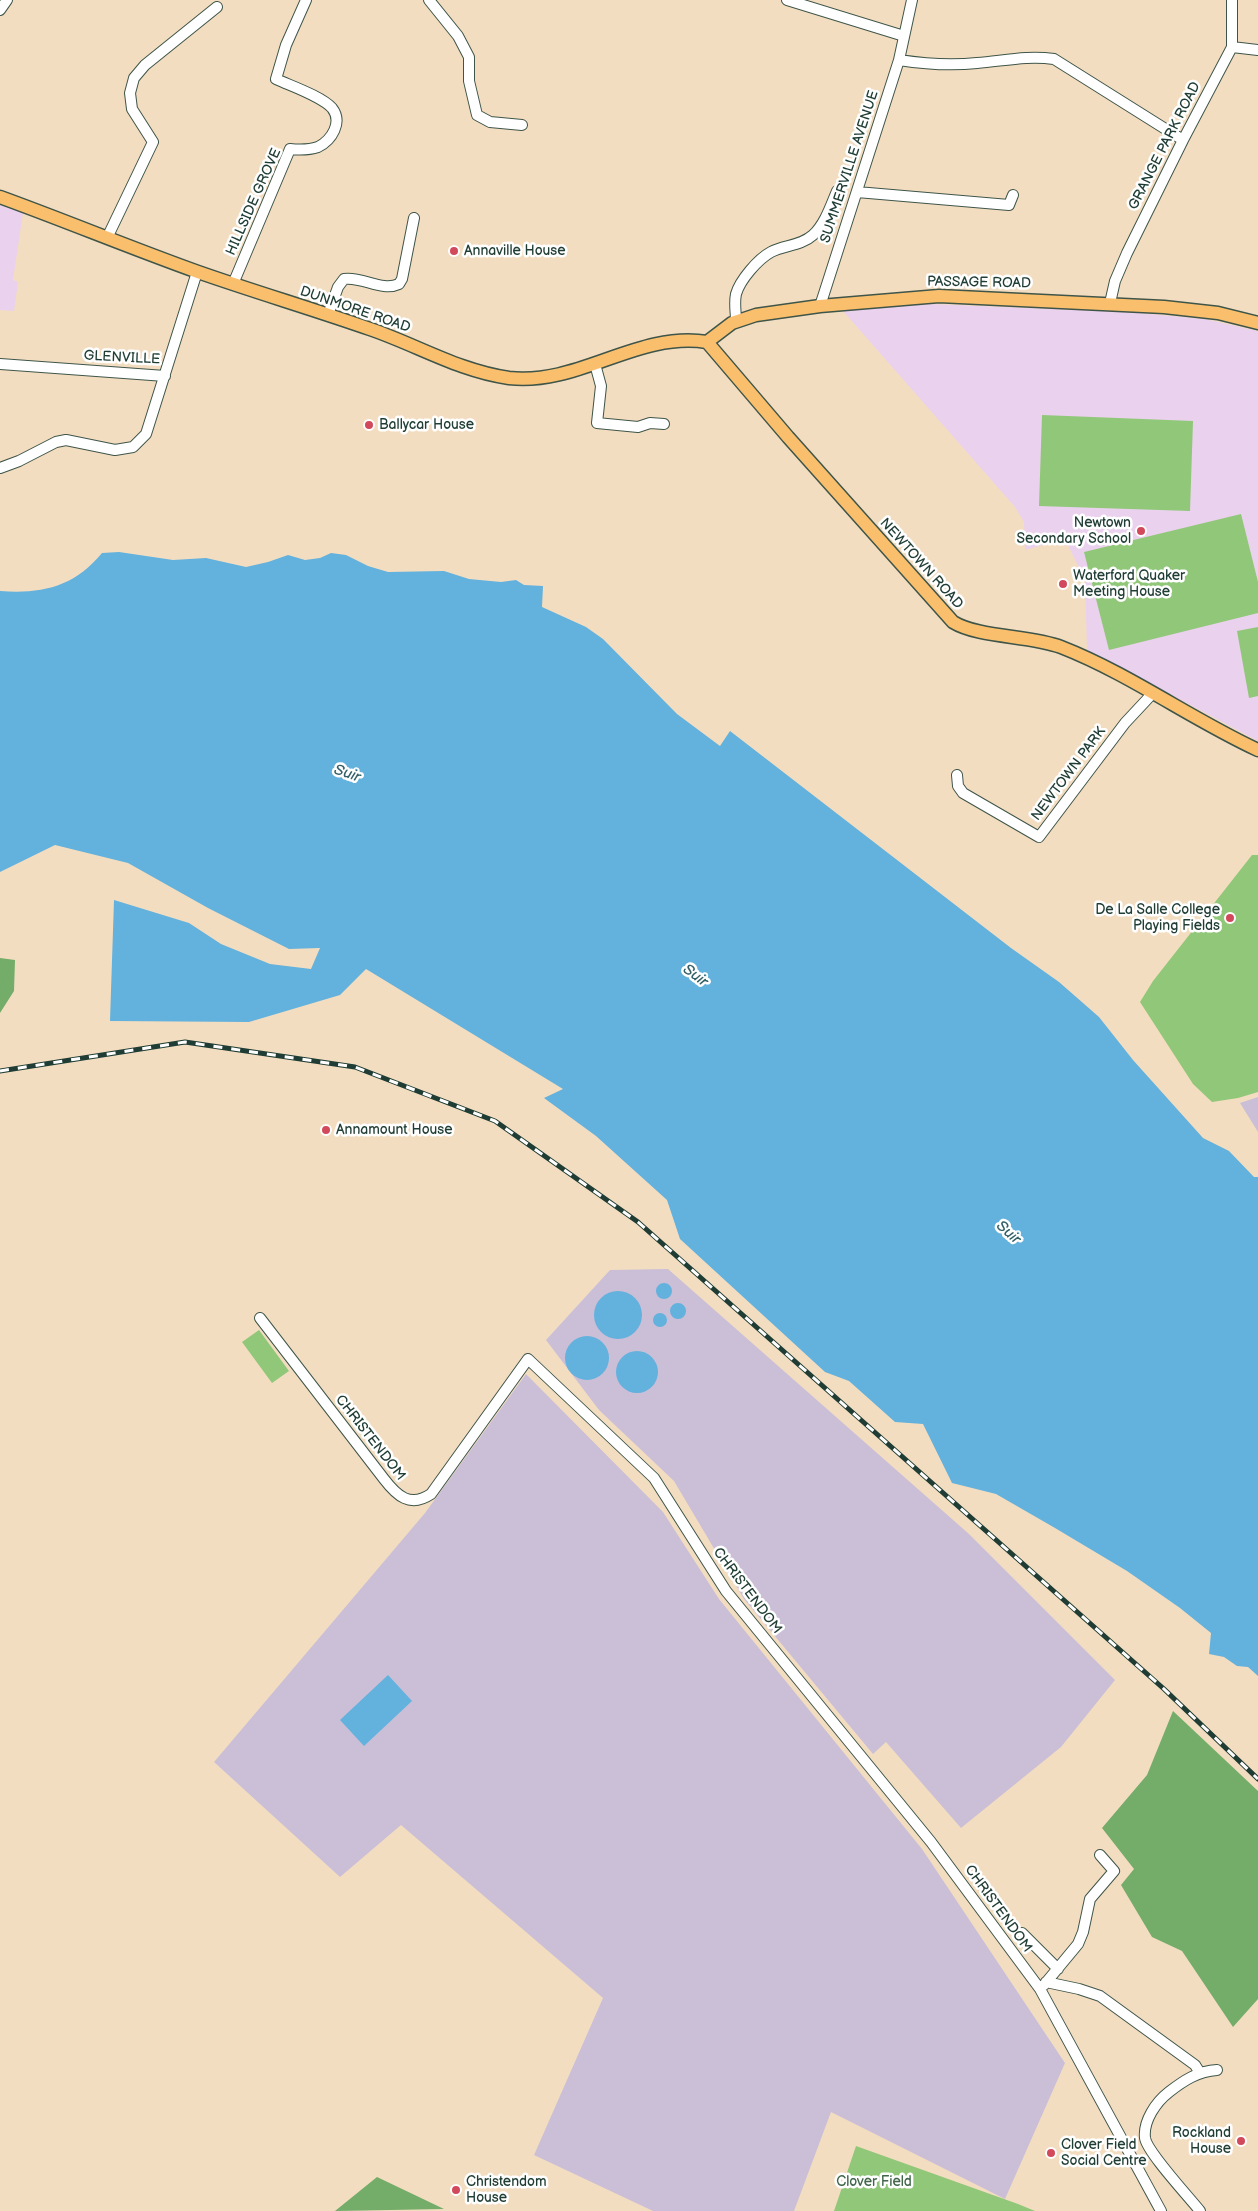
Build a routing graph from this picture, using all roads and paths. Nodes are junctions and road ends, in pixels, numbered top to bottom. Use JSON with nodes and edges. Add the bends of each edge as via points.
{"nodes":[{"id":1,"x":7,"y":0,"type":"edge"},
{"id":2,"x":306,"y":0,"type":"edge"},
{"id":3,"x":429,"y":0,"type":"edge"},
{"id":4,"x":787,"y":0,"type":"edge"},
{"id":5,"x":912,"y":0,"type":"edge"},
{"id":6,"x":1232,"y":0,"type":"edge"},
{"id":7,"x":217,"y":7,"type":"dead end"},
{"id":8,"x":0,"y":10,"type":"edge"},
{"id":9,"x":904,"y":36,"type":"junction"},
{"id":10,"x":1232,"y":47,"type":"junction"},
{"id":11,"x":1258,"y":50,"type":"edge"},
{"id":12,"x":899,"y":60,"type":"junction"},
{"id":13,"x":522,"y":125,"type":"dead end"},
{"id":14,"x":1183,"y":140,"type":"junction"},
{"id":15,"x":837,"y":191,"type":"dead end"},
{"id":16,"x":857,"y":192,"type":"junction"},
{"id":17,"x":1013,"y":195,"type":"dead end"},
{"id":18,"x":0,"y":197,"type":"edge"},
{"id":19,"x":414,"y":218,"type":"dead end"},
{"id":20,"x":107,"y":238,"type":"junction"},
{"id":21,"x":197,"y":272,"type":"junction"},
{"id":22,"x":233,"y":284,"type":"junction"},
{"id":23,"x":1110,"y":303,"type":"junction"},
{"id":24,"x":820,"y":306,"type":"junction"},
{"id":25,"x":328,"y":316,"type":"junction"},
{"id":26,"x":1256,"y":318,"type":"edge"},
{"id":27,"x":736,"y":321,"type":"junction"},
{"id":28,"x":707,"y":342,"type":"junction"},
{"id":29,"x":0,"y":364,"type":"edge"},
{"id":30,"x":595,"y":364,"type":"junction"},
{"id":31,"x":165,"y":376,"type":"junction"},
{"id":32,"x":664,"y":424,"type":"dead end"},
{"id":33,"x":0,"y":468,"type":"edge"},
{"id":34,"x":1153,"y":693,"type":"junction"},
{"id":35,"x":1258,"y":750,"type":"edge"},
{"id":36,"x":957,"y":775,"type":"dead end"},
{"id":37,"x":260,"y":1318,"type":"dead end"},
{"id":38,"x":1100,"y":1855,"type":"dead end"},
{"id":39,"x":1022,"y":1933,"type":"dead end"},
{"id":40,"x":1058,"y":1969,"type":"junction"},
{"id":41,"x":1043,"y":1986,"type":"junction"},
{"id":42,"x":1217,"y":2070,"type":"dead end"},
{"id":43,"x":1200,"y":2073,"type":"junction"},
{"id":44,"x":1162,"y":2211,"type":"edge"},
{"id":45,"x":1200,"y":2211,"type":"edge"}],
"edges":[{"from":1,"to":8,"type":"street"},
{"from":2,"to":22,"type":"street","name":"HILLSIDE GROVE","via":[[286,45],[276,79],[321,100],[332,108],[337,123],[327,141],[318,146],[306,150],[290,149]]},
{"from":3,"to":13,"type":"street","via":[[458,36],[470,57],[469,81],[477,115],[490,122]]},
{"from":4,"to":9,"type":"street"},
{"from":5,"to":9,"type":"street","name":"SUMMERVILLE AVENUE"},
{"from":6,"to":10,"type":"street","name":"GRANGE PARK ROAD"},
{"from":7,"to":20,"type":"street","via":[[145,64],[134,78],[130,93],[132,110],[153,142]]},
{"from":9,"to":12,"type":"street","name":"SUMMERVILLE AVENUE"},
{"from":10,"to":11,"type":"street"},
{"from":10,"to":14,"type":"street","name":"GRANGE PARK ROAD"},
{"from":12,"to":14,"type":"street","via":[[937,65],[1037,56],[1054,59]]},
{"from":12,"to":16,"type":"street","name":"SUMMERVILLE AVENUE"},
{"from":14,"to":23,"type":"street","name":"GRANGE PARK ROAD","via":[[1120,269]]},
{"from":15,"to":27,"type":"street","via":[[823,223],[814,234],[804,242],[771,252],[743,281],[735,303]]},
{"from":16,"to":17,"type":"street","via":[[1009,205]]},
{"from":16,"to":24,"type":"street","name":"SUMMERVILLE AVENUE"},
{"from":18,"to":20,"type":"main road","name":"DUNMORE ROAD"},
{"from":19,"to":25,"type":"street","via":[[399,284],[388,286],[344,279]]},
{"from":20,"to":21,"type":"main road","name":"DUNMORE ROAD"},
{"from":21,"to":22,"type":"main road","name":"DUNMORE ROAD"},
{"from":21,"to":31,"type":"street","name":"GLENVILLE"},
{"from":22,"to":25,"type":"main road","name":"DUNMORE ROAD"},
{"from":23,"to":24,"type":"main road","name":"PASSAGE ROAD","via":[[939,296]]},
{"from":23,"to":26,"type":"main road","name":"PASSAGE ROAD"},
{"from":24,"to":27,"type":"main road","name":"PASSAGE ROAD","via":[[771,312]]},
{"from":25,"to":30,"type":"main road","name":"DUNMORE ROAD","via":[[378,331],[462,367],[497,376],[541,378]]},
{"from":27,"to":28,"type":"main road","name":"PASSAGE ROAD"},
{"from":28,"to":30,"type":"main road","name":"DUNMORE ROAD","via":[[659,342]]},
{"from":28,"to":34,"type":"main road","name":"NEWTOWN ROAD","via":[[953,622],[974,630],[1058,646]]},
{"from":29,"to":31,"type":"street","name":"GLENVILLE"},
{"from":30,"to":32,"type":"street","via":[[601,386],[597,423],[638,427],[650,423]]},
{"from":31,"to":33,"type":"street","via":[[146,434],[133,447],[115,450],[66,440]]},
{"from":34,"to":35,"type":"main road","name":"NEWTOWN ROAD"},
{"from":34,"to":36,"type":"street","name":"NEWTOWN PARK","via":[[1125,723],[1039,837],[963,793],[958,786]]},
{"from":37,"to":41,"type":"street","name":"CHRISTENDOM","via":[[395,1494],[408,1500],[422,1500],[431,1494],[528,1359],[654,1478],[726,1590],[931,1842]]},
{"from":38,"to":40,"type":"street","via":[[1114,1871],[1090,1899],[1078,1944]]},
{"from":39,"to":40,"type":"street"},
{"from":40,"to":41,"type":"street"},
{"from":41,"to":43,"type":"street","via":[[1079,1989],[1100,1996],[1195,2065]]},
{"from":41,"to":44,"type":"street","name":"CHRISTENDOM"},
{"from":42,"to":43,"type":"street"},
{"from":43,"to":45,"type":"street","via":[[1178,2085],[1155,2106],[1145,2129],[1145,2138]]}]}
